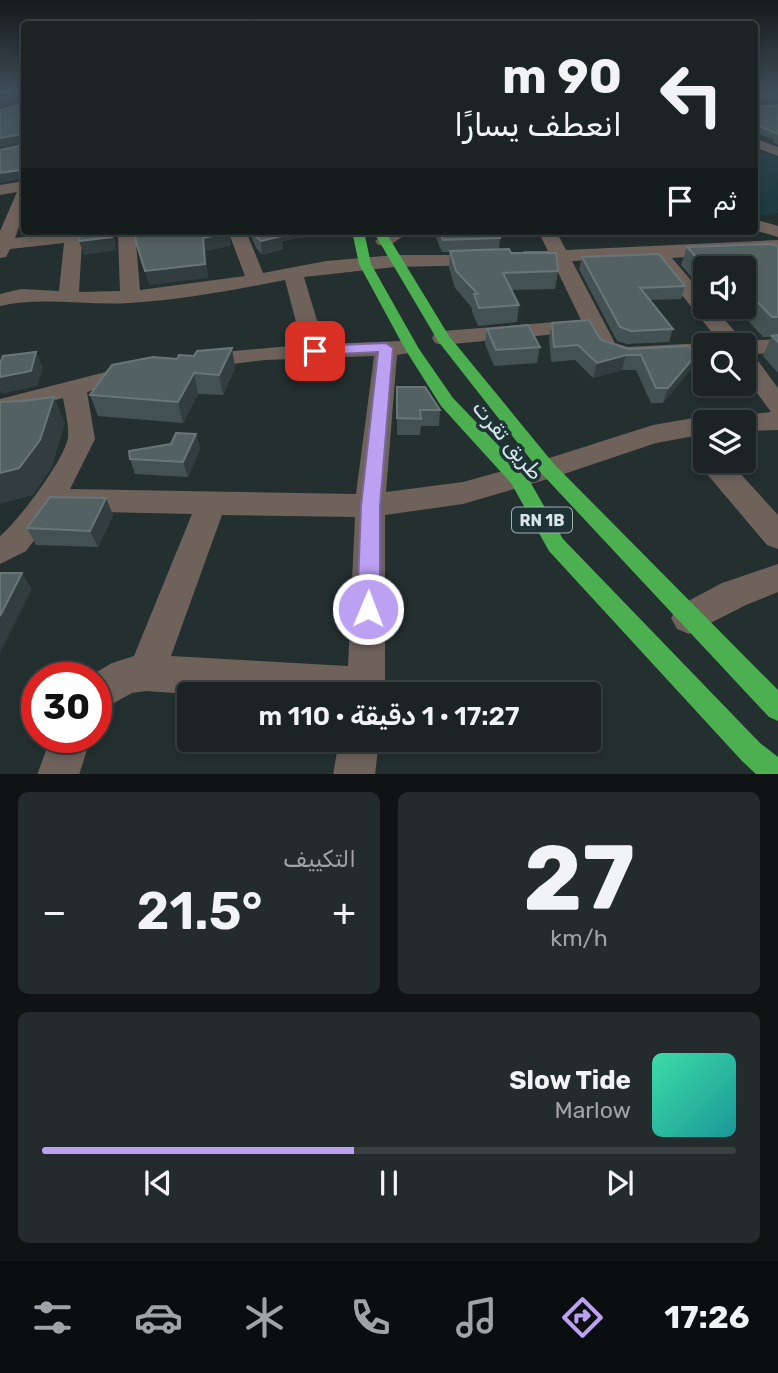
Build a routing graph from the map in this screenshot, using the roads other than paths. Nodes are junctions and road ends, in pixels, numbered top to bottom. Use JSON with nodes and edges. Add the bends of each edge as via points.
{"nodes":[{"id":1,"x":772,"y":134,"type":"edge"},
{"id":2,"x":758,"y":136,"type":"edge"},
{"id":3,"x":758,"y":144,"type":"edge"},
{"id":4,"x":778,"y":152,"type":"edge"},
{"id":5,"x":21,"y":186,"type":"edge"},
{"id":6,"x":0,"y":190,"type":"edge"},
{"id":7,"x":21,"y":200,"type":"edge"},
{"id":8,"x":778,"y":217,"type":"edge"},
{"id":9,"x":758,"y":222,"type":"edge"},
{"id":10,"x":758,"y":227,"type":"edge"},
{"id":11,"x":88,"y":235,"type":"edge"},
{"id":12,"x":126,"y":235,"type":"edge"},
{"id":13,"x":239,"y":235,"type":"edge"},
{"id":14,"x":359,"y":235,"type":"edge"},
{"id":15,"x":549,"y":235,"type":"edge"},
{"id":16,"x":382,"y":236,"type":"edge"},
{"id":17,"x":73,"y":237,"type":"junction"},
{"id":18,"x":733,"y":239,"type":"edge"},
{"id":19,"x":776,"y":244,"type":"edge"},
{"id":20,"x":1,"y":249,"type":"edge"},
{"id":21,"x":658,"y":253,"type":"junction"},
{"id":22,"x":558,"y":256,"type":"junction"},
{"id":23,"x":395,"y":261,"type":"junction"},
{"id":24,"x":365,"y":264,"type":"junction"},
{"id":25,"x":293,"y":273,"type":"junction"},
{"id":26,"x":256,"y":279,"type":"junction"},
{"id":27,"x":130,"y":297,"type":"junction"},
{"id":28,"x":69,"y":298,"type":"junction"},
{"id":29,"x":0,"y":300,"type":"edge"},
{"id":30,"x":594,"y":324,"type":"junction"},
{"id":31,"x":724,"y":333,"type":"edge"},
{"id":32,"x":443,"y":338,"type":"junction"},
{"id":33,"x":778,"y":346,"type":"edge"},
{"id":34,"x":756,"y":347,"type":"edge"},
{"id":35,"x":386,"y":348,"type":"junction"},
{"id":36,"x":412,"y":349,"type":"junction"},
{"id":37,"x":315,"y":351,"type":"junction"},
{"id":38,"x":693,"y":351,"type":"edge"},
{"id":39,"x":756,"y":375,"type":"edge"},
{"id":40,"x":74,"y":387,"type":"junction"},
{"id":41,"x":778,"y":406,"type":"edge"},
{"id":42,"x":0,"y":407,"type":"edge"},
{"id":43,"x":778,"y":421,"type":"edge"},
{"id":44,"x":756,"y":422,"type":"edge"},
{"id":45,"x":693,"y":426,"type":"edge"},
{"id":46,"x":548,"y":469,"type":"junction"},
{"id":47,"x":722,"y":473,"type":"edge"},
{"id":48,"x":518,"y":478,"type":"junction"},
{"id":49,"x":49,"y":500,"type":"junction"},
{"id":50,"x":211,"y":505,"type":"junction"},
{"id":51,"x":370,"y":506,"type":"junction"},
{"id":52,"x":778,"y":536,"type":"edge"},
{"id":53,"x":0,"y":551,"type":"edge"},
{"id":54,"x":778,"y":578,"type":"edge"},
{"id":55,"x":689,"y":618,"type":"junction"},
{"id":56,"x":146,"y":673,"type":"junction"},
{"id":57,"x":262,"y":682,"type":"edge"},
{"id":58,"x":366,"y":682,"type":"edge"},
{"id":59,"x":112,"y":684,"type":"edge"},
{"id":60,"x":778,"y":708,"type":"edge"},
{"id":61,"x":357,"y":752,"type":"edge"},
{"id":62,"x":66,"y":753,"type":"edge"},
{"id":63,"x":58,"y":774,"type":"edge"},
{"id":64,"x":354,"y":774,"type":"edge"},
{"id":65,"x":777,"y":774,"type":"edge"}],
"edges":[{"from":1,"to":2,"type":"street"},
{"from":3,"to":4,"type":"street"},
{"from":5,"to":6,"type":"street"},
{"from":7,"to":20,"type":"street"},
{"from":8,"to":9,"type":"street"},
{"from":10,"to":19,"type":"street"},
{"from":11,"to":17,"type":"street"},
{"from":12,"to":27,"type":"street"},
{"from":13,"to":26,"type":"street"},
{"from":14,"to":24,"type":"main road","name":"طريق تقرت","number":"RN 1B"},
{"from":15,"to":22,"type":"street"},
{"from":16,"to":23,"type":"main road","name":"طريق تقرت","number":"RN 1B"},
{"from":17,"to":20,"type":"street"},
{"from":17,"to":28,"type":"street"},
{"from":18,"to":19,"type":"street"},
{"from":18,"to":21,"type":"street"},
{"from":21,"to":22,"type":"street"},
{"from":21,"to":31,"type":"street"},
{"from":22,"to":23,"type":"street"},
{"from":22,"to":30,"type":"street"},
{"from":23,"to":24,"type":"street"},
{"from":23,"to":32,"type":"main road","name":"طريق تقرت","number":"RN 1B"},
{"from":24,"to":25,"type":"street"},
{"from":24,"to":36,"type":"main road","name":"طريق تقرت","number":"RN 1B"},
{"from":25,"to":26,"type":"street"},
{"from":25,"to":37,"type":"street"},
{"from":26,"to":27,"type":"street"},
{"from":27,"to":28,"type":"street"},
{"from":28,"to":29,"type":"street","via":[[21,295]]},
{"from":30,"to":32,"type":"street"},
{"from":30,"to":38,"type":"street","via":[[613,352]]},
{"from":32,"to":46,"type":"main road","name":"طريق تقرت","number":"RN 1B"},
{"from":33,"to":34,"type":"street"},
{"from":35,"to":36,"type":"street"},
{"from":35,"to":37,"type":"street"},
{"from":35,"to":51,"type":"street"},
{"from":36,"to":48,"type":"main road","name":"طريق تقرت","number":"RN 1B","via":[[447,402]]},
{"from":37,"to":40,"type":"street","via":[[167,367]]},
{"from":39,"to":41,"type":"street"},
{"from":40,"to":42,"type":"street"},
{"from":40,"to":49,"type":"street","via":[[82,439]]},
{"from":43,"to":44,"type":"street"},
{"from":45,"to":46,"type":"street","via":[[653,434]]},
{"from":46,"to":48,"type":"street"},
{"from":46,"to":55,"type":"main road","name":"طريق تقرت","number":"RN 1B"},
{"from":47,"to":52,"type":"street"},
{"from":48,"to":51,"type":"street","via":[[463,493]]},
{"from":48,"to":65,"type":"main road","name":"طريق تقرت","number":"RN 1B","via":[[556,545]]},
{"from":49,"to":50,"type":"street"},
{"from":49,"to":53,"type":"street","via":[[25,533]]},
{"from":50,"to":51,"type":"street"},
{"from":50,"to":56,"type":"street"},
{"from":51,"to":58,"type":"street"},
{"from":54,"to":55,"type":"street"},
{"from":55,"to":60,"type":"main road","name":"طريق تقرت","number":"RN 1B"},
{"from":56,"to":57,"type":"street"},
{"from":56,"to":59,"type":"street","via":[[125,676]]},
{"from":61,"to":64,"type":"street"},
{"from":62,"to":63,"type":"street"}]}
